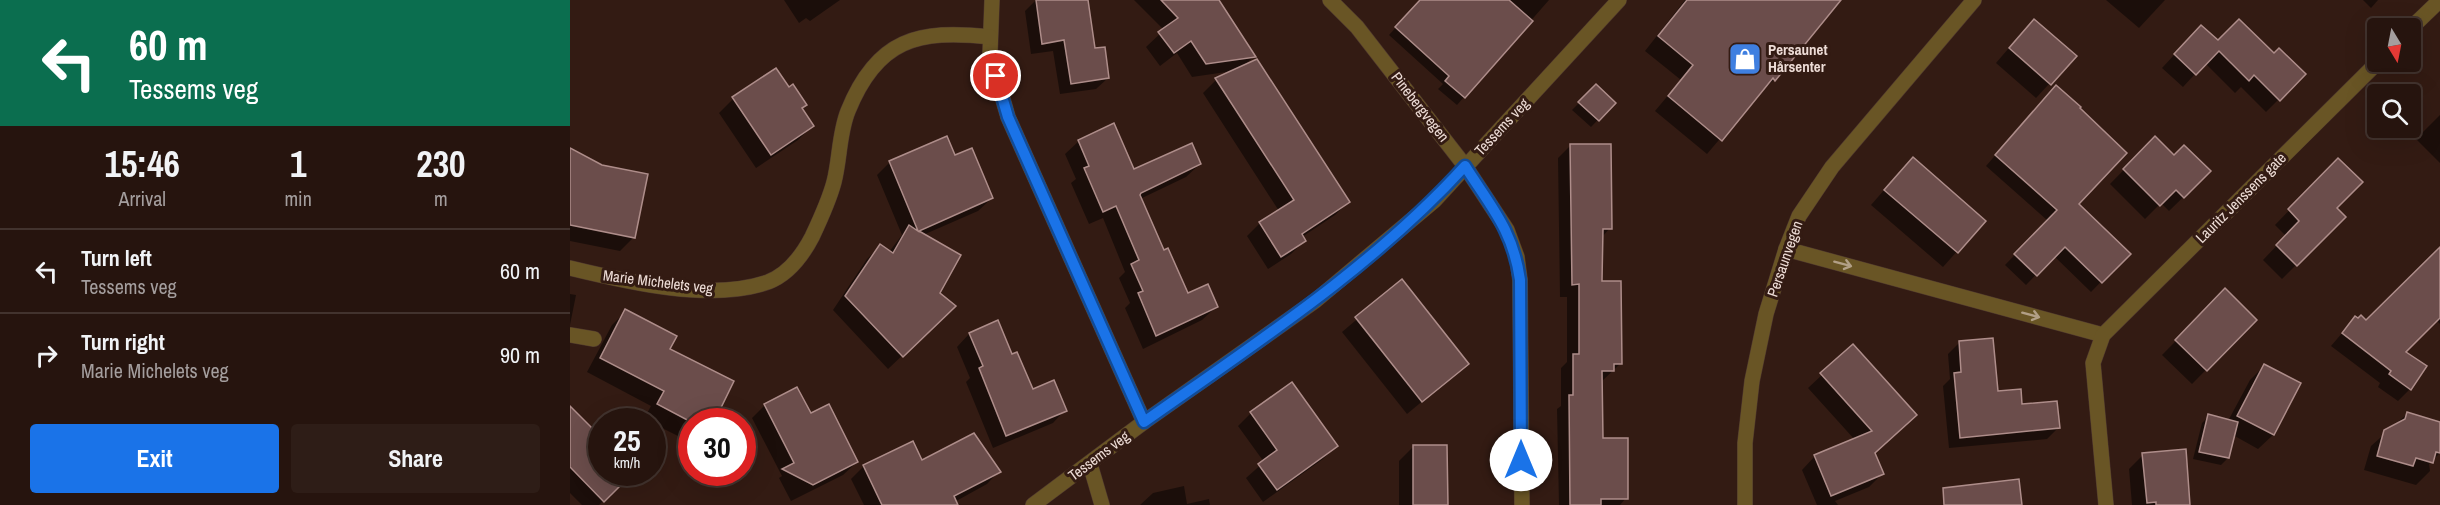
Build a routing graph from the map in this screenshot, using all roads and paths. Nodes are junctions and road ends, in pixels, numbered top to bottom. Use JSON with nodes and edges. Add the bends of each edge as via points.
{"nodes":[{"id":1,"x":992,"y":0,"type":"edge"},
{"id":2,"x":1330,"y":0,"type":"edge"},
{"id":3,"x":1619,"y":0,"type":"edge"},
{"id":4,"x":2440,"y":0,"type":"edge"},
{"id":5,"x":1970,"y":2,"type":"edge"},
{"id":6,"x":2421,"y":18,"type":"edge"},
{"id":7,"x":990,"y":37,"type":"junction"},
{"id":8,"x":2368,"y":72,"type":"edge"},
{"id":9,"x":1465,"y":166,"type":"junction"},
{"id":10,"x":1786,"y":249,"type":"junction"},
{"id":11,"x":570,"y":268,"type":"edge"},
{"id":12,"x":570,"y":335,"type":"edge"},
{"id":13,"x":2103,"y":335,"type":"junction"},
{"id":14,"x":594,"y":339,"type":"dead end"},
{"id":15,"x":1144,"y":422,"type":"junction"},
{"id":16,"x":1090,"y":464,"type":"junction"},
{"id":17,"x":1033,"y":505,"type":"edge"},
{"id":18,"x":1102,"y":505,"type":"edge"},
{"id":19,"x":1522,"y":505,"type":"edge"},
{"id":20,"x":1745,"y":505,"type":"edge"},
{"id":21,"x":2106,"y":505,"type":"edge"}],
"edges":[{"from":1,"to":7,"type":"street"},
{"from":2,"to":9,"type":"street","name":"Pinebergvegen","via":[[1358,27]]},
{"from":3,"to":9,"type":"street","name":"Tessems veg"},
{"from":4,"to":6,"type":"street"},
{"from":5,"to":10,"type":"street","name":"Persaunvegen","via":[[1832,167],[1799,216]]},
{"from":7,"to":11,"type":"street","name":"Marie Michelets veg","via":[[954,33],[914,39],[890,50],[869,72],[848,112],[834,183],[819,222],[803,254],[770,281],[703,290]]},
{"from":7,"to":15,"type":"street","via":[[990,54],[1008,117]]},
{"from":8,"to":13,"type":"street","name":"Lauritz Jenssens gate"},
{"from":9,"to":15,"type":"street","name":"Tessems veg","via":[[1434,201],[1315,301]]},
{"from":9,"to":19,"type":"street","name":"Pinebergvegen","via":[[1507,230],[1517,257]]},
{"from":10,"to":13,"type":"street","one_way":true},
{"from":10,"to":20,"type":"street","name":"Persaunvegen","via":[[1766,314],[1752,381],[1745,443]]},
{"from":12,"to":14,"type":"street"},
{"from":13,"to":21,"type":"street","name":"Lauritz Jenssens gate","via":[[2093,363]]},
{"from":15,"to":16,"type":"street","name":"Tessems veg"},
{"from":16,"to":17,"type":"street","name":"Tessems veg"},
{"from":16,"to":18,"type":"street"}]}
